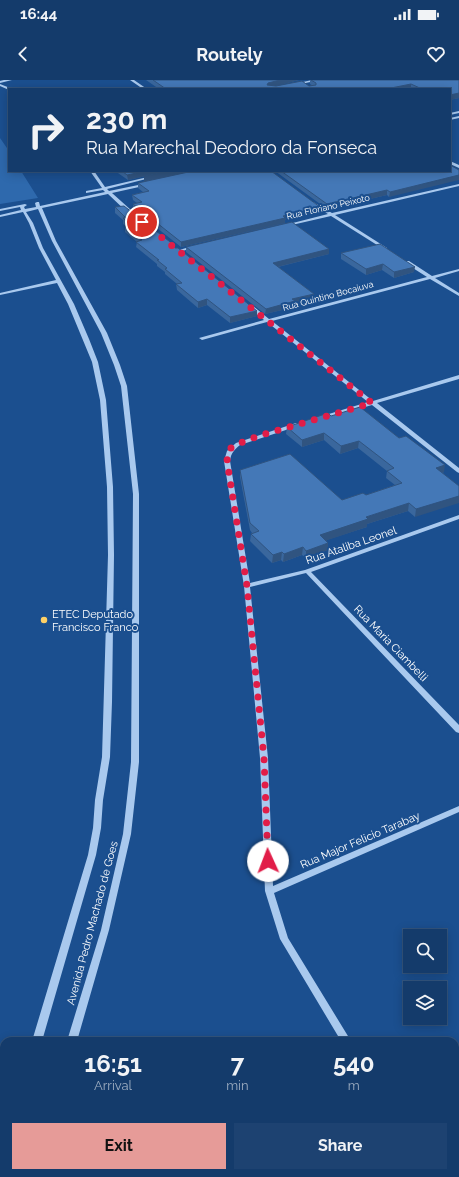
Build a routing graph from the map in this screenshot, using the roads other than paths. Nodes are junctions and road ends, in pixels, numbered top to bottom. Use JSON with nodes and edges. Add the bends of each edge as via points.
{"nodes":[{"id":1,"x":10,"y":80,"type":"edge"},
{"id":2,"x":132,"y":80,"type":"edge"},
{"id":3,"x":296,"y":80,"type":"edge"},
{"id":4,"x":318,"y":80,"type":"edge"},
{"id":5,"x":0,"y":83,"type":"edge"},
{"id":6,"x":302,"y":83,"type":"junction"},
{"id":7,"x":289,"y":86,"type":"edge"},
{"id":8,"x":307,"y":86,"type":"edge"},
{"id":9,"x":144,"y":88,"type":"edge"},
{"id":10,"x":93,"y":172,"type":"edge"},
{"id":11,"x":160,"y":176,"type":"edge"},
{"id":12,"x":154,"y":182,"type":"edge"},
{"id":13,"x":459,"y":185,"type":"edge"},
{"id":14,"x":104,"y":188,"type":"junction"},
{"id":15,"x":108,"y":192,"type":"junction"},
{"id":16,"x":76,"y":197,"type":"junction"},
{"id":17,"x":311,"y":202,"type":"edge"},
{"id":18,"x":38,"y":205,"type":"junction"},
{"id":19,"x":23,"y":208,"type":"junction"},
{"id":20,"x":0,"y":210,"type":"edge"},
{"id":21,"x":330,"y":215,"type":"junction"},
{"id":22,"x":0,"y":216,"type":"edge"},
{"id":23,"x":136,"y":217,"type":"edge"},
{"id":24,"x":277,"y":227,"type":"edge"},
{"id":25,"x":201,"y":245,"type":"edge"},
{"id":26,"x":172,"y":246,"type":"edge"},
{"id":27,"x":178,"y":250,"type":"junction"},
{"id":28,"x":391,"y":252,"type":"edge"},
{"id":29,"x":184,"y":255,"type":"edge"},
{"id":30,"x":404,"y":260,"type":"edge"},
{"id":31,"x":459,"y":270,"type":"edge"},
{"id":32,"x":431,"y":277,"type":"junction"},
{"id":33,"x":59,"y":281,"type":"junction"},
{"id":34,"x":0,"y":294,"type":"edge"},
{"id":35,"x":459,"y":295,"type":"edge"},
{"id":36,"x":244,"y":301,"type":"edge"},
{"id":37,"x":268,"y":320,"type":"junction"},
{"id":38,"x":202,"y":338,"type":"dead end"},
{"id":39,"x":459,"y":377,"type":"edge"},
{"id":40,"x":372,"y":403,"type":"junction"},
{"id":41,"x":311,"y":421,"type":"edge"},
{"id":42,"x":303,"y":423,"type":"edge"},
{"id":43,"x":459,"y":471,"type":"edge"},
{"id":44,"x":459,"y":517,"type":"edge"},
{"id":45,"x":307,"y":571,"type":"junction"},
{"id":46,"x":247,"y":586,"type":"junction"},
{"id":47,"x":459,"y":730,"type":"edge"},
{"id":48,"x":459,"y":809,"type":"edge"},
{"id":49,"x":269,"y":891,"type":"junction"},
{"id":50,"x":38,"y":1037,"type":"edge"},
{"id":51,"x":73,"y":1037,"type":"edge"},
{"id":52,"x":344,"y":1037,"type":"edge"}],
"edges":[{"from":1,"to":5,"type":"street"},
{"from":2,"to":9,"type":"street"},
{"from":3,"to":6,"type":"street"},
{"from":4,"to":6,"type":"street"},
{"from":6,"to":7,"type":"street"},
{"from":6,"to":8,"type":"street"},
{"from":10,"to":14,"type":"street"},
{"from":11,"to":14,"type":"street"},
{"from":12,"to":15,"type":"street"},
{"from":13,"to":21,"type":"street","name":"Rua Floriano Peixoto"},
{"from":14,"to":15,"type":"street"},
{"from":14,"to":16,"type":"street"},
{"from":15,"to":16,"type":"street"},
{"from":15,"to":23,"type":"street"},
{"from":16,"to":18,"type":"street"},
{"from":17,"to":21,"type":"street"},
{"from":18,"to":19,"type":"street"},
{"from":18,"to":51,"type":"street","name":"Avenida Pedro Machado de Goes","via":[[54,241],[104,333],[117,365],[124,386],[136,494],[135,762],[127,834],[104,930]]},
{"from":19,"to":20,"type":"street"},
{"from":19,"to":22,"type":"street"},
{"from":19,"to":33,"type":"street","name":"Avenida Pedro Machado de Goes"},
{"from":21,"to":24,"type":"street","name":"Rua Floriano Peixoto"},
{"from":21,"to":28,"type":"street"},
{"from":25,"to":27,"type":"street"},
{"from":26,"to":27,"type":"street"},
{"from":27,"to":29,"type":"street"},
{"from":30,"to":32,"type":"street"},
{"from":31,"to":32,"type":"street","name":"Rua Quintino Bocaiuva"},
{"from":32,"to":35,"type":"street"},
{"from":32,"to":37,"type":"street","name":"Rua Quintino Bocaiuva"},
{"from":33,"to":34,"type":"street"},
{"from":33,"to":50,"type":"street","name":"Avenida Pedro Machado de Goes","via":[[95,362],[103,400],[110,487],[108,702],[106,757],[99,800],[98,828]]},
{"from":36,"to":37,"type":"street"},
{"from":37,"to":38,"type":"street","name":"Rua Quintino Bocaiuva"},
{"from":37,"to":40,"type":"street"},
{"from":39,"to":40,"type":"street"},
{"from":40,"to":41,"type":"street"},
{"from":40,"to":43,"type":"street"},
{"from":42,"to":46,"type":"street","via":[[258,436],[238,444],[228,453],[227,461]]},
{"from":44,"to":45,"type":"street","name":"Rua Ataliba Leonel"},
{"from":45,"to":46,"type":"street","name":"Rua Ataliba Leonel"},
{"from":45,"to":47,"type":"street","name":"Rua Maria Ciambelli"},
{"from":46,"to":49,"type":"street","via":[[264,758]]},
{"from":48,"to":49,"type":"street","name":"Rua Major Felicio Tarabay"},
{"from":49,"to":52,"type":"street","via":[[284,939]]}]}
